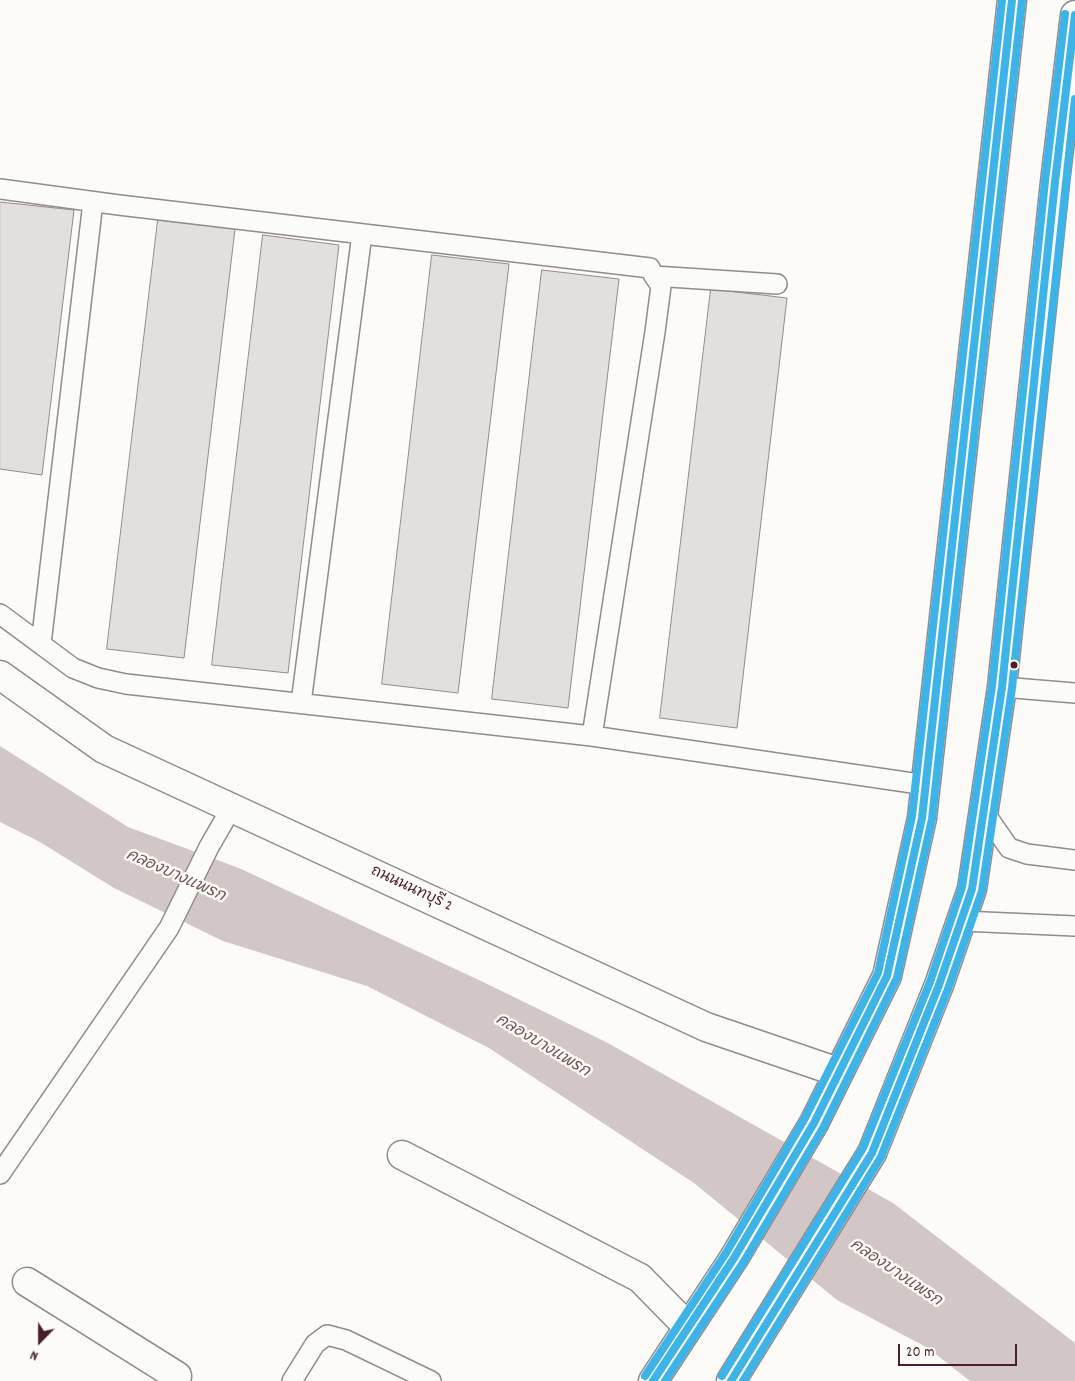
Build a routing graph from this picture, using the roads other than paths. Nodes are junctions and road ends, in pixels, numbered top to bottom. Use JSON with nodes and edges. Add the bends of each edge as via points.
{"nodes":[{"id":1,"x":1012,"y":0,"type":"edge"},
{"id":2,"x":1075,"y":15,"type":"edge"},
{"id":3,"x":0,"y":189,"type":"edge"},
{"id":4,"x":93,"y":202,"type":"junction"},
{"id":5,"x":362,"y":234,"type":"junction"},
{"id":6,"x":654,"y":276,"type":"junction"},
{"id":7,"x":777,"y":284,"type":"dead end"},
{"id":8,"x":0,"y":614,"type":"edge"},
{"id":9,"x":41,"y":644,"type":"junction"},
{"id":10,"x":0,"y":675,"type":"edge"},
{"id":11,"x":1002,"y":687,"type":"junction"},
{"id":12,"x":1075,"y":694,"type":"edge"},
{"id":13,"x":301,"y":703,"type":"junction"},
{"id":14,"x":592,"y":736,"type":"junction"},
{"id":15,"x":926,"y":784,"type":"junction"},
{"id":16,"x":232,"y":807,"type":"junction"},
{"id":17,"x":984,"y":812,"type":"junction"},
{"id":18,"x":1075,"y":860,"type":"edge"},
{"id":19,"x":962,"y":920,"type":"junction"},
{"id":20,"x":1075,"y":926,"type":"edge"},
{"id":21,"x":838,"y":1072,"type":"junction"},
{"id":22,"x":402,"y":1155,"type":"dead end"},
{"id":23,"x":0,"y":1174,"type":"edge"},
{"id":24,"x":27,"y":1282,"type":"dead end"},
{"id":25,"x":688,"y":1327,"type":"junction"},
{"id":26,"x":174,"y":1381,"type":"edge"},
{"id":27,"x":292,"y":1381,"type":"edge"},
{"id":28,"x":431,"y":1381,"type":"edge"},
{"id":29,"x":653,"y":1381,"type":"edge"},
{"id":30,"x":730,"y":1381,"type":"edge"}],
"edges":[{"from":1,"to":15,"type":"main road"},
{"from":2,"to":11,"type":"main road"},
{"from":3,"to":4,"type":"lane"},
{"from":4,"to":5,"type":"lane"},
{"from":4,"to":9,"type":"lane"},
{"from":5,"to":6,"type":"lane","via":[[650,268]]},
{"from":5,"to":13,"type":"lane"},
{"from":6,"to":7,"type":"lane"},
{"from":6,"to":14,"type":"lane","via":[[661,286],[656,332]]},
{"from":8,"to":9,"type":"lane"},
{"from":9,"to":13,"type":"lane","via":[[74,668],[98,678],[126,684]]},
{"from":10,"to":16,"type":"main road","name":"ถนนนนทบุรี 2","via":[[104,749]]},
{"from":11,"to":12,"type":"lane"},
{"from":11,"to":17,"type":"main road"},
{"from":13,"to":14,"type":"lane"},
{"from":14,"to":15,"type":"lane"},
{"from":15,"to":21,"type":"main road","via":[[922,818],[887,976]]},
{"from":16,"to":21,"type":"main road","name":"ถนนนนทบุรี 2","via":[[706,1027]]},
{"from":16,"to":23,"type":"lane","via":[[169,928]]},
{"from":17,"to":18,"type":"lane","via":[[1009,848],[1027,854]]},
{"from":17,"to":19,"type":"main road","via":[[972,889]]},
{"from":19,"to":20,"type":"lane"},
{"from":19,"to":30,"type":"main road","via":[[872,1153]]},
{"from":21,"to":25,"type":"main road","via":[[814,1123],[734,1258]]},
{"from":22,"to":25,"type":"main road","via":[[640,1278]]},
{"from":24,"to":26,"type":"main road","via":[[177,1376]]},
{"from":25,"to":29,"type":"main road"},
{"from":27,"to":28,"type":"lane","via":[[314,1344],[327,1334]]}]}
